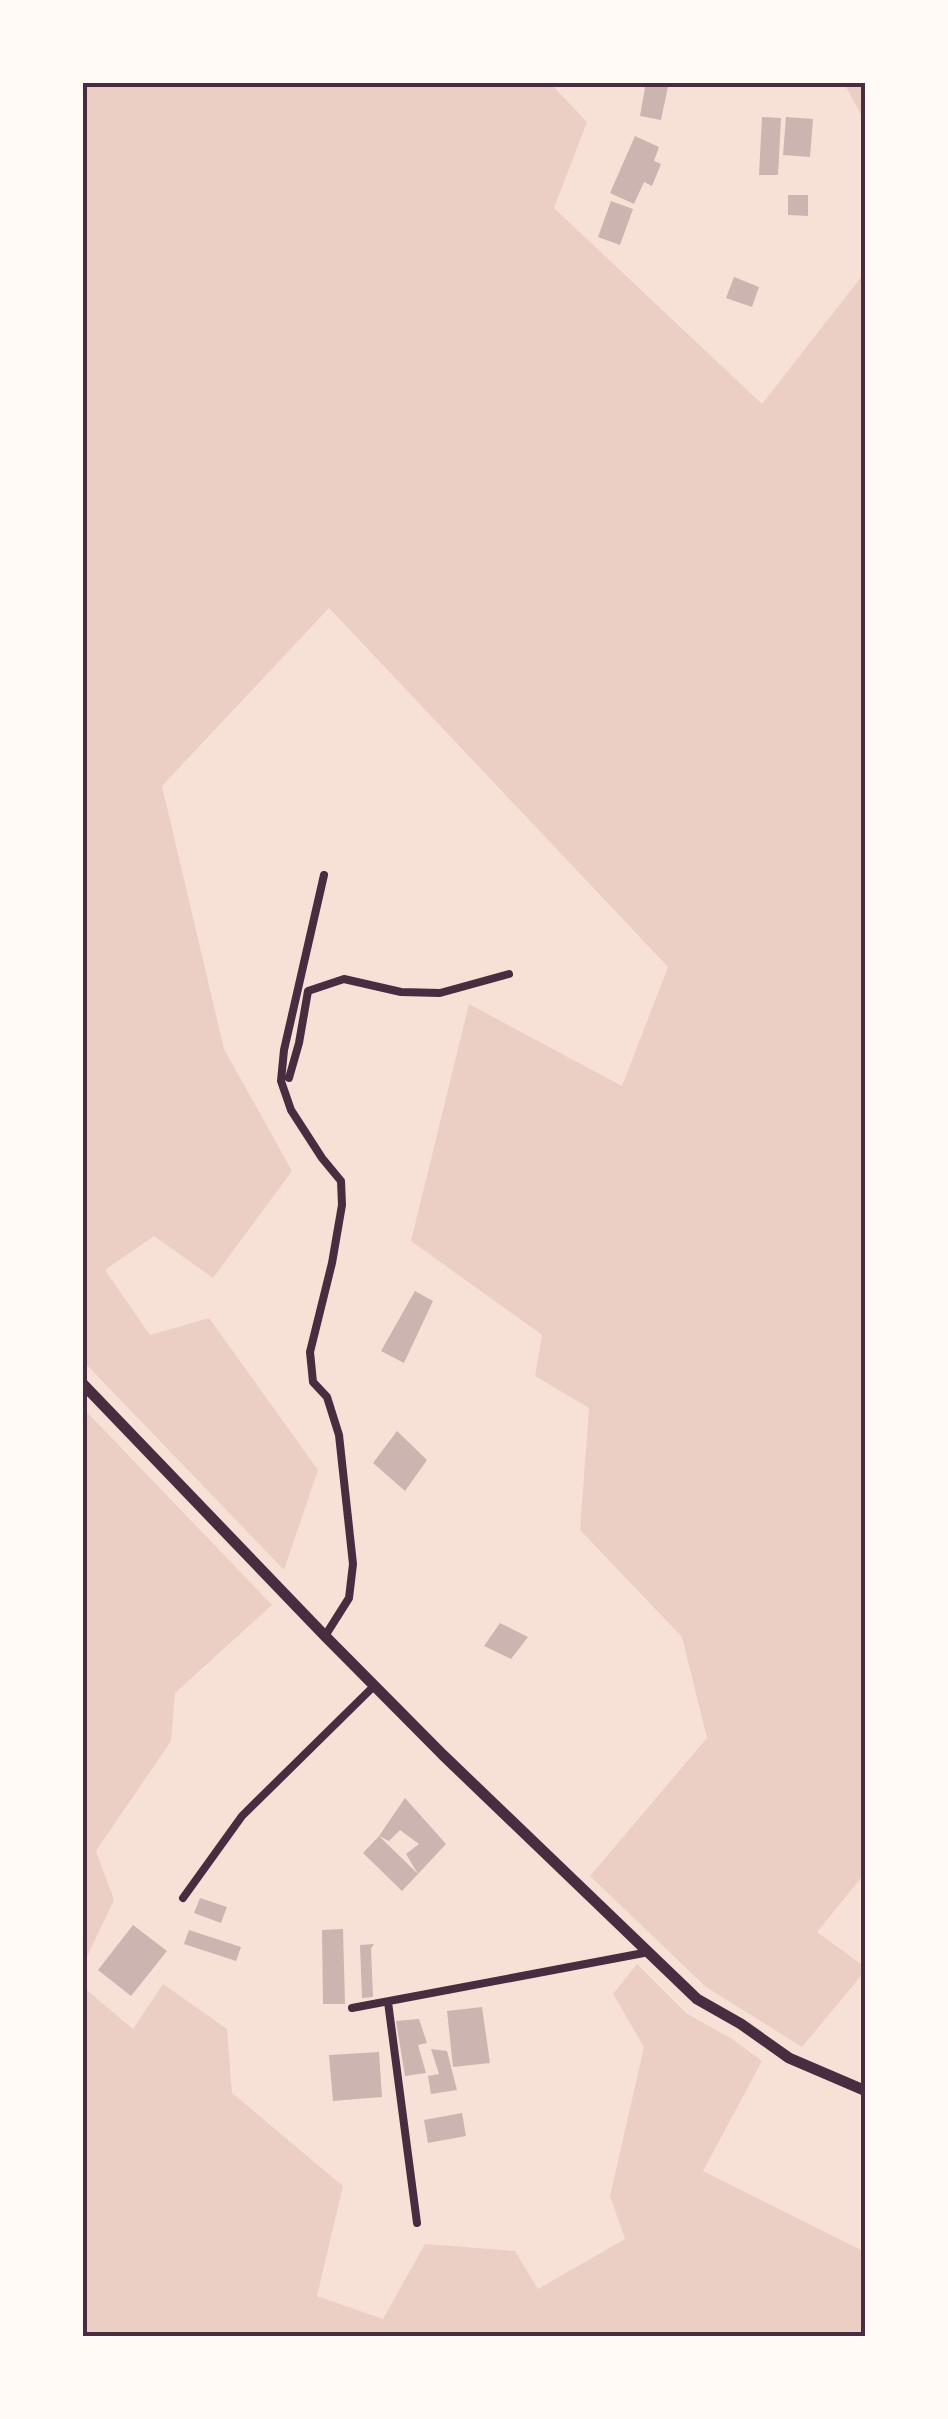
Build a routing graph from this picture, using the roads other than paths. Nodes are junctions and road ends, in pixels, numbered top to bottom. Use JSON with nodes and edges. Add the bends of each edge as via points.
{"nodes":[{"id":1,"x":324,"y":875,"type":"dead end"},
{"id":2,"x":509,"y":974,"type":"dead end"},
{"id":3,"x":289,"y":1078,"type":"dead end"},
{"id":4,"x":82,"y":1383,"type":"edge"},
{"id":5,"x":325,"y":1636,"type":"junction"},
{"id":6,"x":374,"y":1686,"type":"junction"},
{"id":7,"x":183,"y":1898,"type":"dead end"},
{"id":8,"x":649,"y":1952,"type":"junction"},
{"id":9,"x":388,"y":2002,"type":"junction"},
{"id":10,"x":352,"y":2008,"type":"dead end"},
{"id":11,"x":866,"y":2091,"type":"edge"},
{"id":12,"x":417,"y":2223,"type":"dead end"}],
"edges":[{"from":1,"to":5,"type":"street","via":[[281,1081],[292,1110],[341,1181],[336,1244],[310,1352],[314,1382],[326,1396],[339,1436],[353,1564],[349,1598]]},
{"from":2,"to":3,"type":"street","via":[[440,993],[344,979],[308,991]]},
{"from":4,"to":5,"type":"main road"},
{"from":5,"to":6,"type":"main road"},
{"from":6,"to":7,"type":"street","via":[[242,1816]]},
{"from":6,"to":8,"type":"main road"},
{"from":8,"to":9,"type":"street"},
{"from":8,"to":11,"type":"main road","via":[[697,1999],[789,2058]]},
{"from":9,"to":10,"type":"street"},
{"from":9,"to":12,"type":"street"}]}
